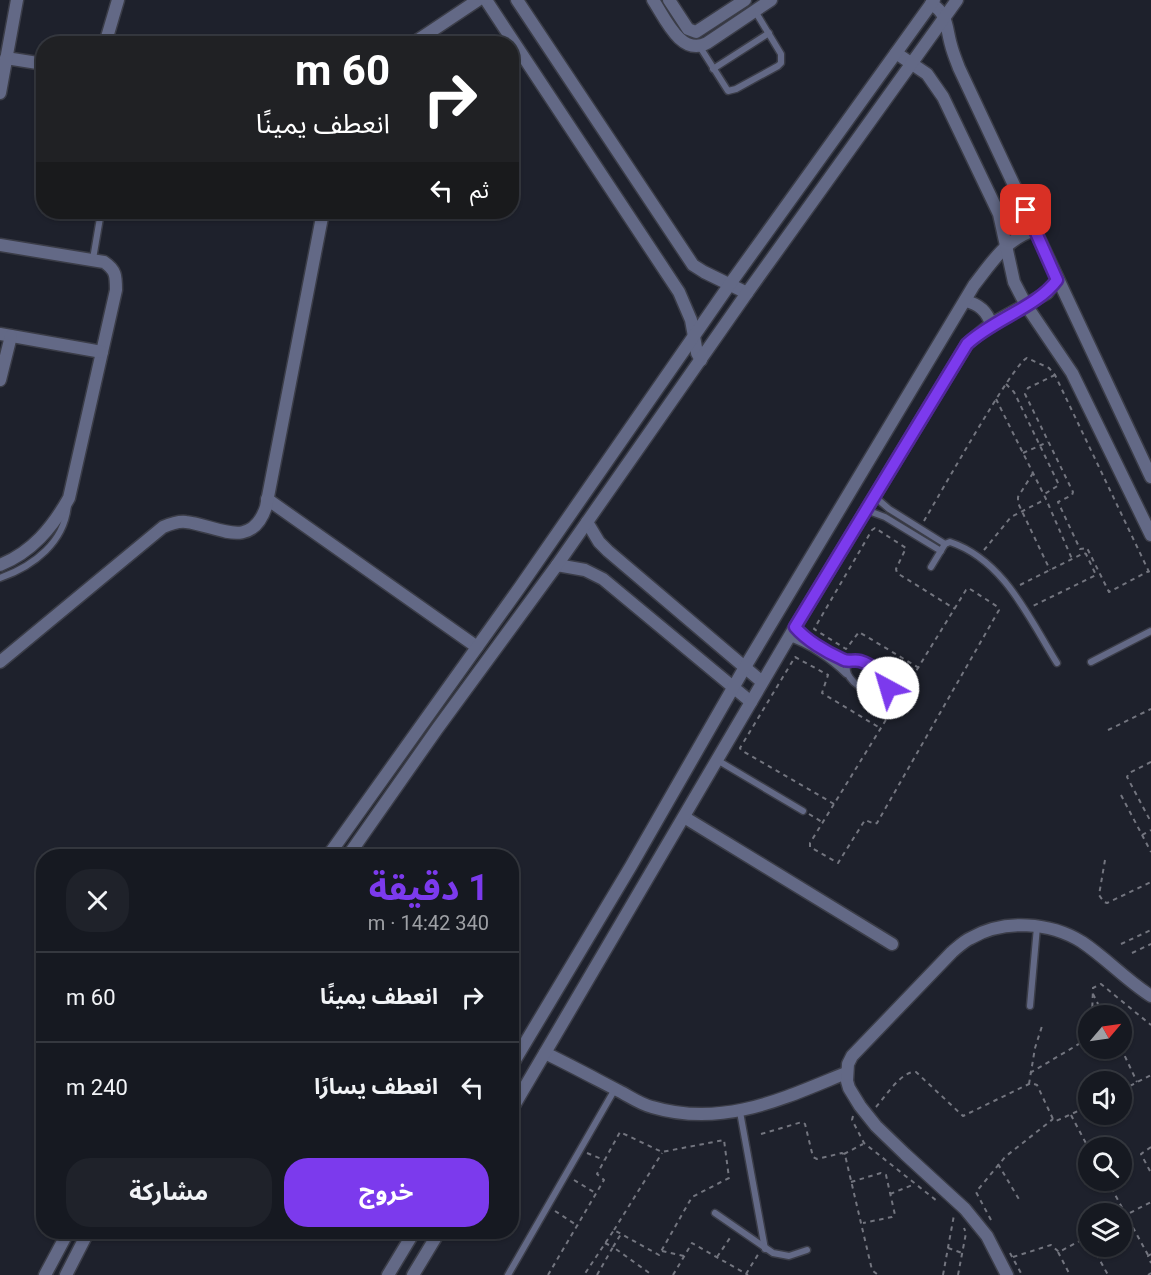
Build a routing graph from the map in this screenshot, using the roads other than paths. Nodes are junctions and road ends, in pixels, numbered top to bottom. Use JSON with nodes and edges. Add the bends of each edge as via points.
{"nodes":[{"id":1,"x":17,"y":0,"type":"edge"},
{"id":2,"x":118,"y":0,"type":"edge"},
{"id":3,"x":478,"y":0,"type":"edge"},
{"id":4,"x":486,"y":0,"type":"edge"},
{"id":5,"x":517,"y":0,"type":"edge"},
{"id":6,"x":653,"y":0,"type":"edge"},
{"id":7,"x":669,"y":0,"type":"edge"},
{"id":8,"x":745,"y":0,"type":"edge"},
{"id":9,"x":771,"y":0,"type":"edge"},
{"id":10,"x":957,"y":0,"type":"edge"},
{"id":11,"x":932,"y":2,"type":"edge"},
{"id":12,"x":755,"y":11,"type":"junction"},
{"id":13,"x":945,"y":18,"type":"junction"},
{"id":14,"x":699,"y":31,"type":"junction"},
{"id":15,"x":769,"y":33,"type":"junction"},
{"id":16,"x":107,"y":36,"type":"edge"},
{"id":17,"x":424,"y":36,"type":"edge"},
{"id":18,"x":510,"y":36,"type":"edge"},
{"id":19,"x":4,"y":40,"type":"edge"},
{"id":20,"x":700,"y":47,"type":"junction"},
{"id":21,"x":519,"y":50,"type":"edge"},
{"id":22,"x":896,"y":53,"type":"junction"},
{"id":23,"x":6,"y":58,"type":"junction"},
{"id":24,"x":36,"y":63,"type":"edge"},
{"id":25,"x":913,"y":64,"type":"junction"},
{"id":26,"x":713,"y":69,"type":"junction"},
{"id":27,"x":0,"y":93,"type":"edge"},
{"id":28,"x":100,"y":219,"type":"edge"},
{"id":29,"x":322,"y":219,"type":"edge"},
{"id":30,"x":1035,"y":231,"type":"junction"},
{"id":31,"x":0,"y":245,"type":"edge"},
{"id":32,"x":1006,"y":246,"type":"junction"},
{"id":33,"x":93,"y":259,"type":"junction"},
{"id":34,"x":1057,"y":280,"type":"junction"},
{"id":35,"x":730,"y":284,"type":"junction"},
{"id":36,"x":747,"y":293,"type":"junction"},
{"id":37,"x":965,"y":301,"type":"junction"},
{"id":38,"x":1026,"y":305,"type":"junction"},
{"id":39,"x":991,"y":324,"type":"junction"},
{"id":40,"x":6,"y":335,"type":"edge"},
{"id":41,"x":695,"y":335,"type":"junction"},
{"id":42,"x":102,"y":352,"type":"junction"},
{"id":43,"x":701,"y":360,"type":"junction"},
{"id":44,"x":0,"y":380,"type":"edge"},
{"id":45,"x":1151,"y":477,"type":"edge"},
{"id":46,"x":874,"y":496,"type":"junction"},
{"id":47,"x":69,"y":498,"type":"junction"},
{"id":48,"x":267,"y":499,"type":"junction"},
{"id":49,"x":866,"y":510,"type":"junction"},
{"id":50,"x":587,"y":522,"type":"junction"},
{"id":51,"x":1151,"y":535,"type":"edge"},
{"id":52,"x":945,"y":544,"type":"junction"},
{"id":53,"x":941,"y":551,"type":"junction"},
{"id":54,"x":0,"y":565,"type":"edge"},
{"id":55,"x":557,"y":565,"type":"junction"},
{"id":56,"x":931,"y":567,"type":"dead end"},
{"id":57,"x":0,"y":578,"type":"edge"},
{"id":58,"x":520,"y":587,"type":"junction"},
{"id":59,"x":534,"y":595,"type":"junction"},
{"id":60,"x":1151,"y":631,"type":"edge"},
{"id":61,"x":792,"y":633,"type":"junction"},
{"id":62,"x":477,"y":647,"type":"junction"},
{"id":63,"x":852,"y":661,"type":"junction"},
{"id":64,"x":0,"y":662,"type":"edge"},
{"id":65,"x":1091,"y":662,"type":"dead end"},
{"id":66,"x":1057,"y":663,"type":"dead end"},
{"id":67,"x":745,"y":668,"type":"junction"},
{"id":68,"x":847,"y":674,"type":"junction"},
{"id":69,"x":762,"y":682,"type":"junction"},
{"id":70,"x":733,"y":687,"type":"junction"},
{"id":71,"x":751,"y":702,"type":"junction"},
{"id":72,"x":717,"y":760,"type":"junction"},
{"id":73,"x":803,"y":811,"type":"road end"},
{"id":74,"x":684,"y":817,"type":"junction"},
{"id":75,"x":333,"y":849,"type":"edge"},
{"id":76,"x":353,"y":849,"type":"edge"},
{"id":77,"x":1038,"y":926,"type":"junction"},
{"id":78,"x":892,"y":944,"type":"dead end"},
{"id":79,"x":1151,"y":996,"type":"edge"},
{"id":80,"x":1030,"y":1006,"type":"dead end"},
{"id":81,"x":519,"y":1053,"type":"edge"},
{"id":82,"x":545,"y":1053,"type":"junction"},
{"id":83,"x":846,"y":1073,"type":"junction"},
{"id":84,"x":615,"y":1089,"type":"junction"},
{"id":85,"x":519,"y":1097,"type":"edge"},
{"id":86,"x":740,"y":1112,"type":"junction"},
{"id":87,"x":715,"y":1213,"type":"dead end"},
{"id":88,"x":64,"y":1239,"type":"edge"},
{"id":89,"x":84,"y":1239,"type":"edge"},
{"id":90,"x":410,"y":1239,"type":"edge"},
{"id":91,"x":435,"y":1239,"type":"edge"},
{"id":92,"x":764,"y":1248,"type":"junction"},
{"id":93,"x":807,"y":1250,"type":"dead end"},
{"id":94,"x":45,"y":1275,"type":"edge"},
{"id":95,"x":66,"y":1275,"type":"edge"},
{"id":96,"x":388,"y":1275,"type":"edge"},
{"id":97,"x":413,"y":1275,"type":"edge"},
{"id":98,"x":508,"y":1275,"type":"edge"},
{"id":99,"x":1007,"y":1275,"type":"edge"}],
"edges":[{"from":1,"to":19,"type":"street"},
{"from":2,"to":16,"type":"street"},
{"from":3,"to":17,"type":"street"},
{"from":4,"to":18,"type":"street"},
{"from":5,"to":35,"type":"street","via":[[693,265]]},
{"from":6,"to":20,"type":"street","via":[[682,42]]},
{"from":7,"to":14,"type":"street","via":[[687,29]]},
{"from":8,"to":14,"type":"street"},
{"from":9,"to":12,"type":"street"},
{"from":10,"to":13,"type":"street"},
{"from":11,"to":13,"type":"street"},
{"from":11,"to":22,"type":"street"},
{"from":12,"to":15,"type":"lane"},
{"from":12,"to":20,"type":"street"},
{"from":13,"to":25,"type":"street"},
{"from":13,"to":30,"type":"street","via":[[959,68]]},
{"from":14,"to":20,"type":"street"},
{"from":15,"to":26,"type":"lane"},
{"from":15,"to":26,"type":"lane","via":[[781,54],[778,66],[732,91],[724,88]]},
{"from":19,"to":23,"type":"street"},
{"from":20,"to":26,"type":"lane"},
{"from":21,"to":41,"type":"street","via":[[679,292]]},
{"from":22,"to":25,"type":"street"},
{"from":22,"to":35,"type":"street"},
{"from":23,"to":24,"type":"street"},
{"from":23,"to":27,"type":"street"},
{"from":25,"to":32,"type":"street","via":[[944,97],[999,214]]},
{"from":25,"to":36,"type":"street"},
{"from":28,"to":33,"type":"lane"},
{"from":29,"to":48,"type":"street"},
{"from":30,"to":32,"type":"street"},
{"from":30,"to":34,"type":"street"},
{"from":31,"to":33,"type":"street"},
{"from":32,"to":37,"type":"street"},
{"from":32,"to":38,"type":"street","via":[[1014,282]]},
{"from":33,"to":42,"type":"street","via":[[104,262],[116,274]]},
{"from":34,"to":38,"type":"street","via":[[1047,292]]},
{"from":34,"to":45,"type":"street"},
{"from":35,"to":36,"type":"street"},
{"from":35,"to":41,"type":"street"},
{"from":36,"to":43,"type":"street"},
{"from":37,"to":39,"type":"street","via":[[979,306]]},
{"from":37,"to":67,"type":"street"},
{"from":38,"to":39,"type":"street"},
{"from":38,"to":51,"type":"street","via":[[1072,373]]},
{"from":39,"to":46,"type":"street","via":[[967,344]]},
{"from":40,"to":42,"type":"street"},
{"from":40,"to":44,"type":"street"},
{"from":41,"to":43,"type":"street"},
{"from":41,"to":58,"type":"street"},
{"from":42,"to":47,"type":"street"},
{"from":43,"to":50,"type":"street"},
{"from":46,"to":49,"type":"street"},
{"from":46,"to":52,"type":"lane"},
{"from":47,"to":54,"type":"street","via":[[42,538]]},
{"from":47,"to":57,"type":"lane","via":[[67,518],[57,538],[41,556]]},
{"from":48,"to":62,"type":"street"},
{"from":48,"to":64,"type":"street","via":[[259,521],[246,531],[223,532],[186,522],[163,526]]},
{"from":49,"to":53,"type":"lane"},
{"from":49,"to":61,"type":"street"},
{"from":50,"to":55,"type":"street"},
{"from":50,"to":67,"type":"street","via":[[608,551]]},
{"from":52,"to":53,"type":"lane"},
{"from":52,"to":66,"type":"lane","via":[[953,543],[994,568],[1012,589]]},
{"from":53,"to":56,"type":"lane"},
{"from":55,"to":59,"type":"street"},
{"from":55,"to":70,"type":"street","via":[[585,570],[603,579]]},
{"from":58,"to":59,"type":"street"},
{"from":58,"to":62,"type":"street"},
{"from":59,"to":76,"type":"street"},
{"from":60,"to":65,"type":"lane"},
{"from":61,"to":63,"type":"lane"},
{"from":61,"to":68,"type":"lane"},
{"from":61,"to":69,"type":"street"},
{"from":62,"to":75,"type":"street"},
{"from":63,"to":68,"type":"lane"},
{"from":63,"to":68,"type":"lane","via":[[861,661],[884,676],[888,688],[877,695],[850,680]]},
{"from":67,"to":69,"type":"street"},
{"from":67,"to":70,"type":"street"},
{"from":69,"to":71,"type":"street"},
{"from":70,"to":71,"type":"street"},
{"from":70,"to":81,"type":"street"},
{"from":71,"to":72,"type":"street"},
{"from":72,"to":73,"type":"lane"},
{"from":72,"to":74,"type":"street"},
{"from":74,"to":78,"type":"street"},
{"from":74,"to":82,"type":"street"},
{"from":77,"to":79,"type":"street","via":[[1083,943]]},
{"from":77,"to":80,"type":"lane"},
{"from":77,"to":83,"type":"street","via":[[992,929],[952,952],[852,1056]]},
{"from":82,"to":84,"type":"street"},
{"from":82,"to":85,"type":"street"},
{"from":83,"to":86,"type":"street"},
{"from":83,"to":99,"type":"street","via":[[849,1088],[860,1106],[965,1209],[987,1236]]},
{"from":84,"to":86,"type":"street","via":[[650,1107],[680,1113]]},
{"from":84,"to":98,"type":"lane"},
{"from":86,"to":92,"type":"lane"},
{"from":87,"to":92,"type":"lane"},
{"from":88,"to":94,"type":"street"},
{"from":89,"to":95,"type":"street"},
{"from":90,"to":96,"type":"street"},
{"from":91,"to":97,"type":"street"},
{"from":92,"to":93,"type":"lane","via":[[789,1256]]}]}
